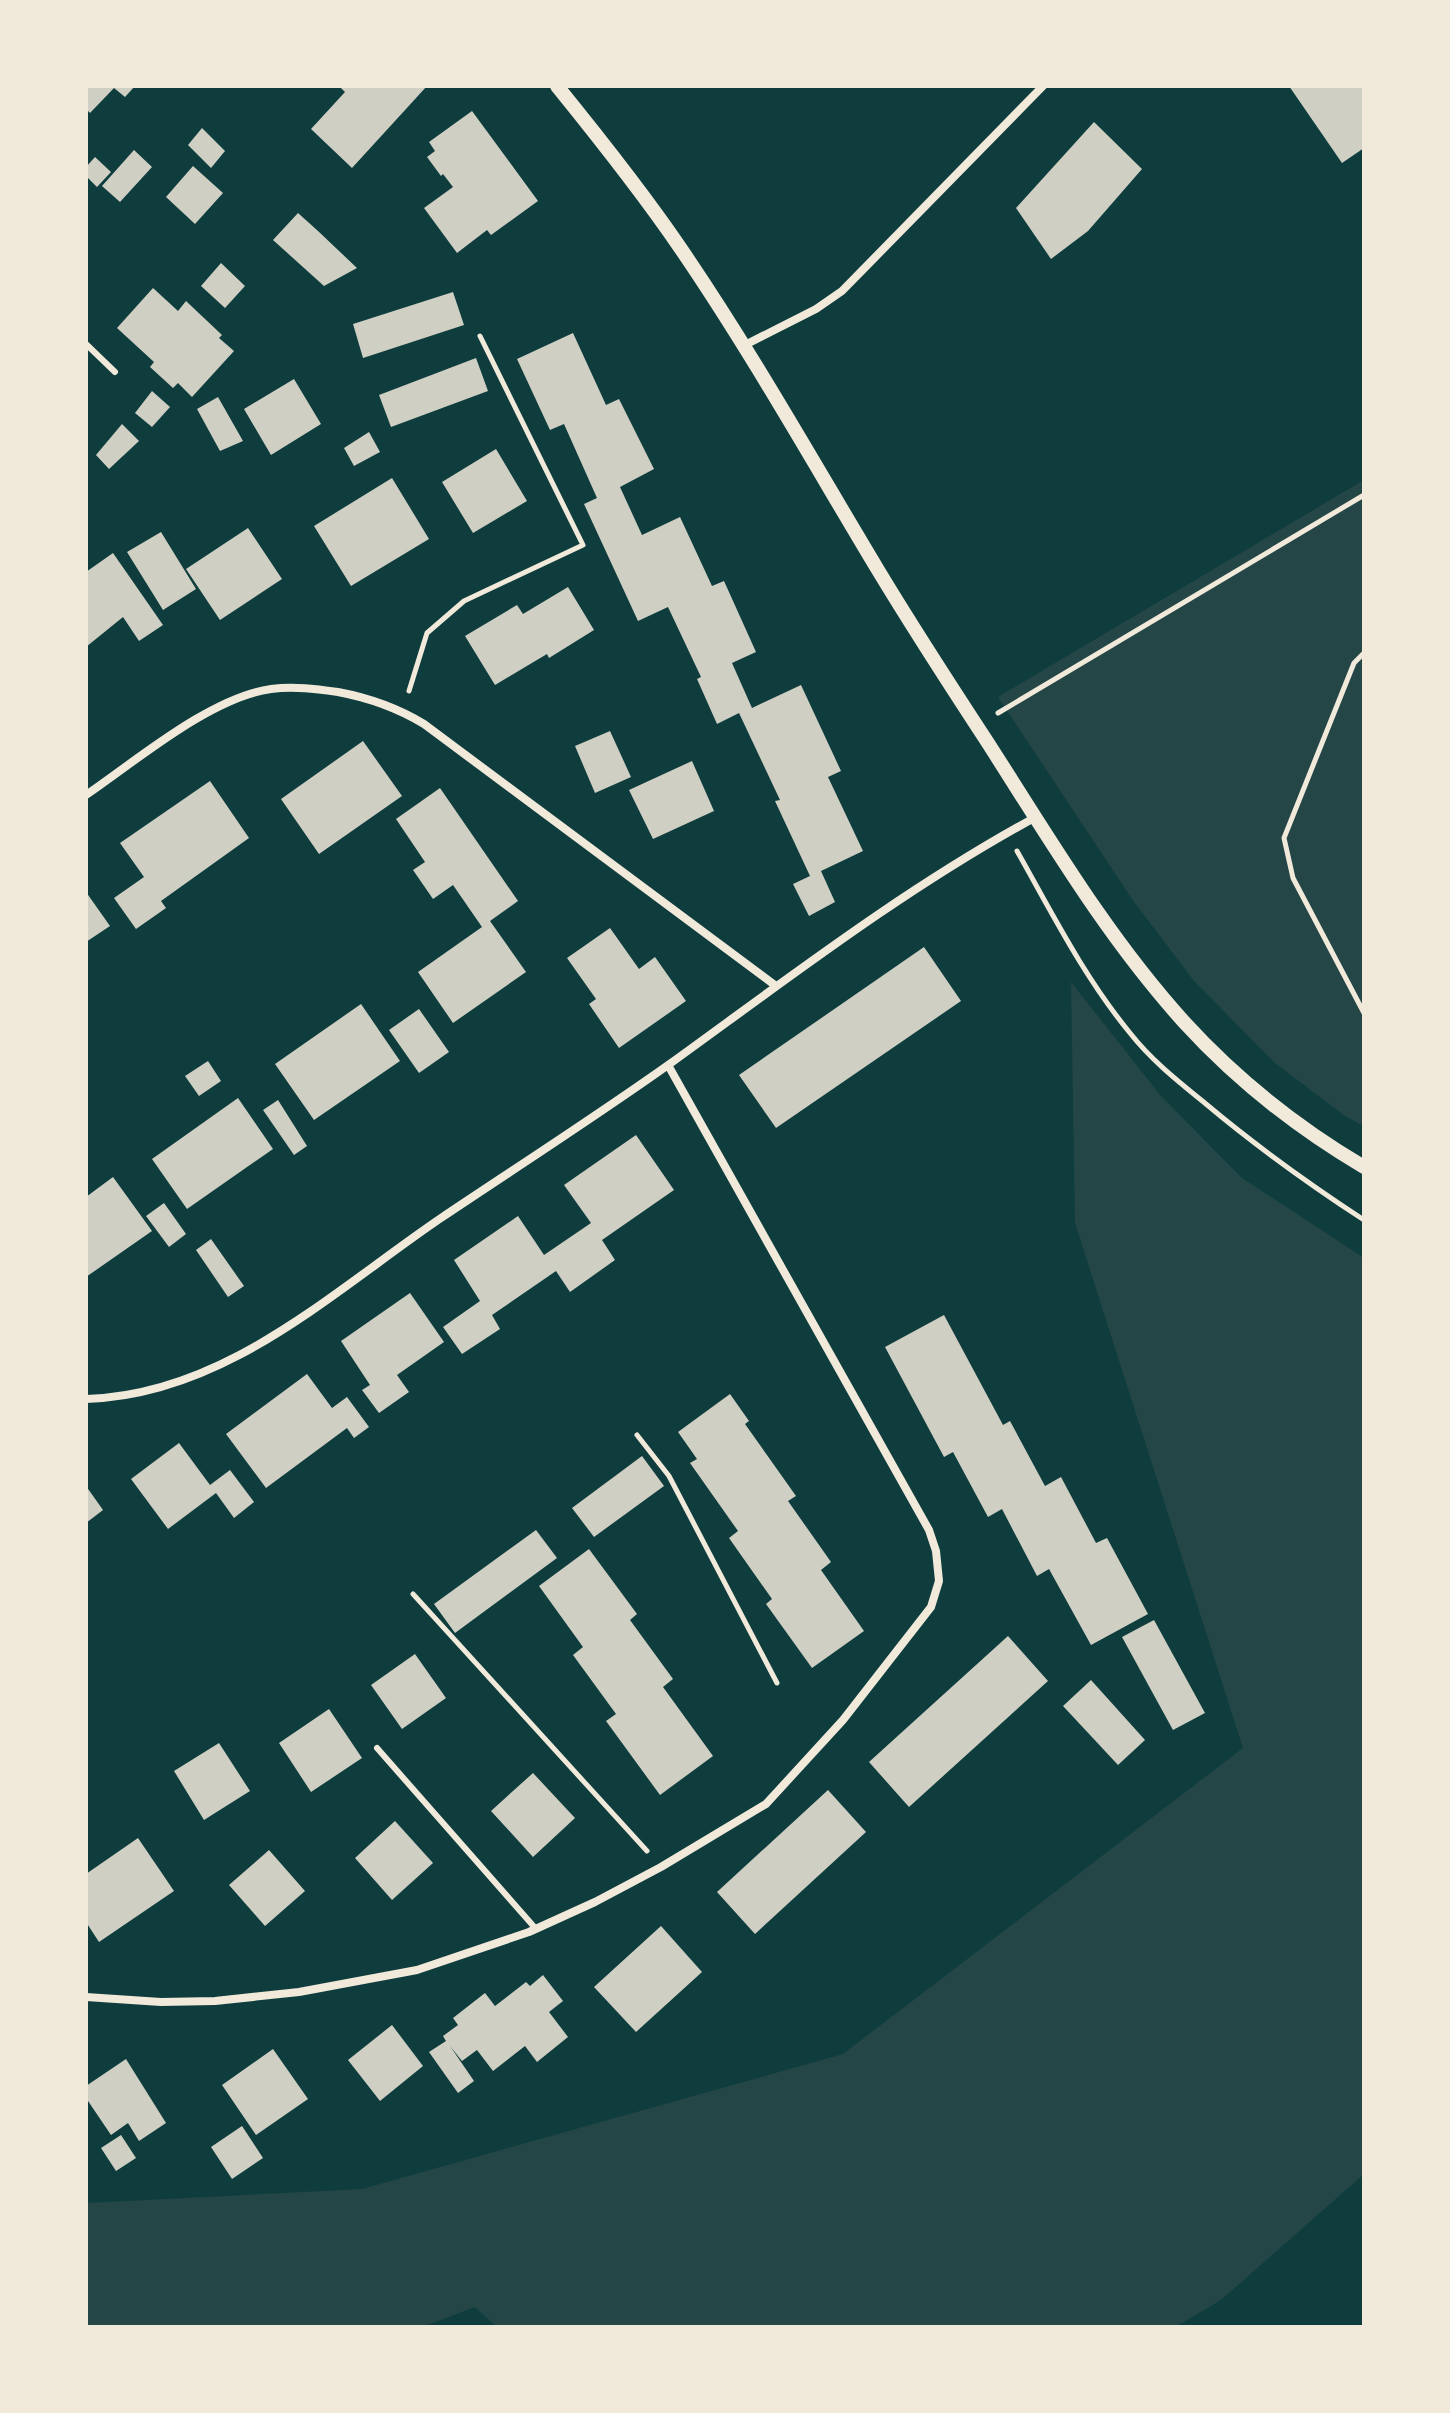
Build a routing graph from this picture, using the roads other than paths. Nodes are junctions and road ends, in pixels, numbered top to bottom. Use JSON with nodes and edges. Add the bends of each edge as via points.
{"nodes":[{"id":1,"x":557,"y":86,"type":"edge"},
{"id":2,"x":1043,"y":86,"type":"edge"},
{"id":3,"x":86,"y":344,"type":"edge"},
{"id":4,"x":743,"y":346,"type":"junction"},
{"id":5,"x":115,"y":372,"type":"dead end"},
{"id":6,"x":86,"y":795,"type":"edge"},
{"id":7,"x":1036,"y":817,"type":"junction"},
{"id":8,"x":776,"y":986,"type":"junction"},
{"id":9,"x":668,"y":1065,"type":"junction"},
{"id":10,"x":1364,"y":1167,"type":"edge"},
{"id":11,"x":86,"y":1399,"type":"edge"},
{"id":12,"x":377,"y":1748,"type":"dead end"},
{"id":13,"x":536,"y":1929,"type":"junction"},
{"id":14,"x":86,"y":1997,"type":"edge"}],
"edges":[{"from":1,"to":4,"type":"street","via":[[680,248]]},
{"from":2,"to":4,"type":"street","via":[[842,291]]},
{"from":3,"to":5,"type":"lane"},
{"from":4,"to":7,"type":"street"},
{"from":6,"to":8,"type":"street","via":[[230,702],[270,689],[313,688],[371,698],[402,711]]},
{"from":7,"to":8,"type":"street","via":[[951,866]]},
{"from":7,"to":10,"type":"street","via":[[1123,947],[1185,1024],[1263,1097]]},
{"from":8,"to":9,"type":"street"},
{"from":9,"to":11,"type":"street","via":[[236,1359],[140,1391]]},
{"from":9,"to":13,"type":"street","via":[[929,1530],[939,1581],[931,1607],[873,1682],[766,1804],[661,1867]]},
{"from":12,"to":13,"type":"lane"},
{"from":13,"to":14,"type":"street","via":[[417,1970],[312,1990],[215,2001]]}]}
